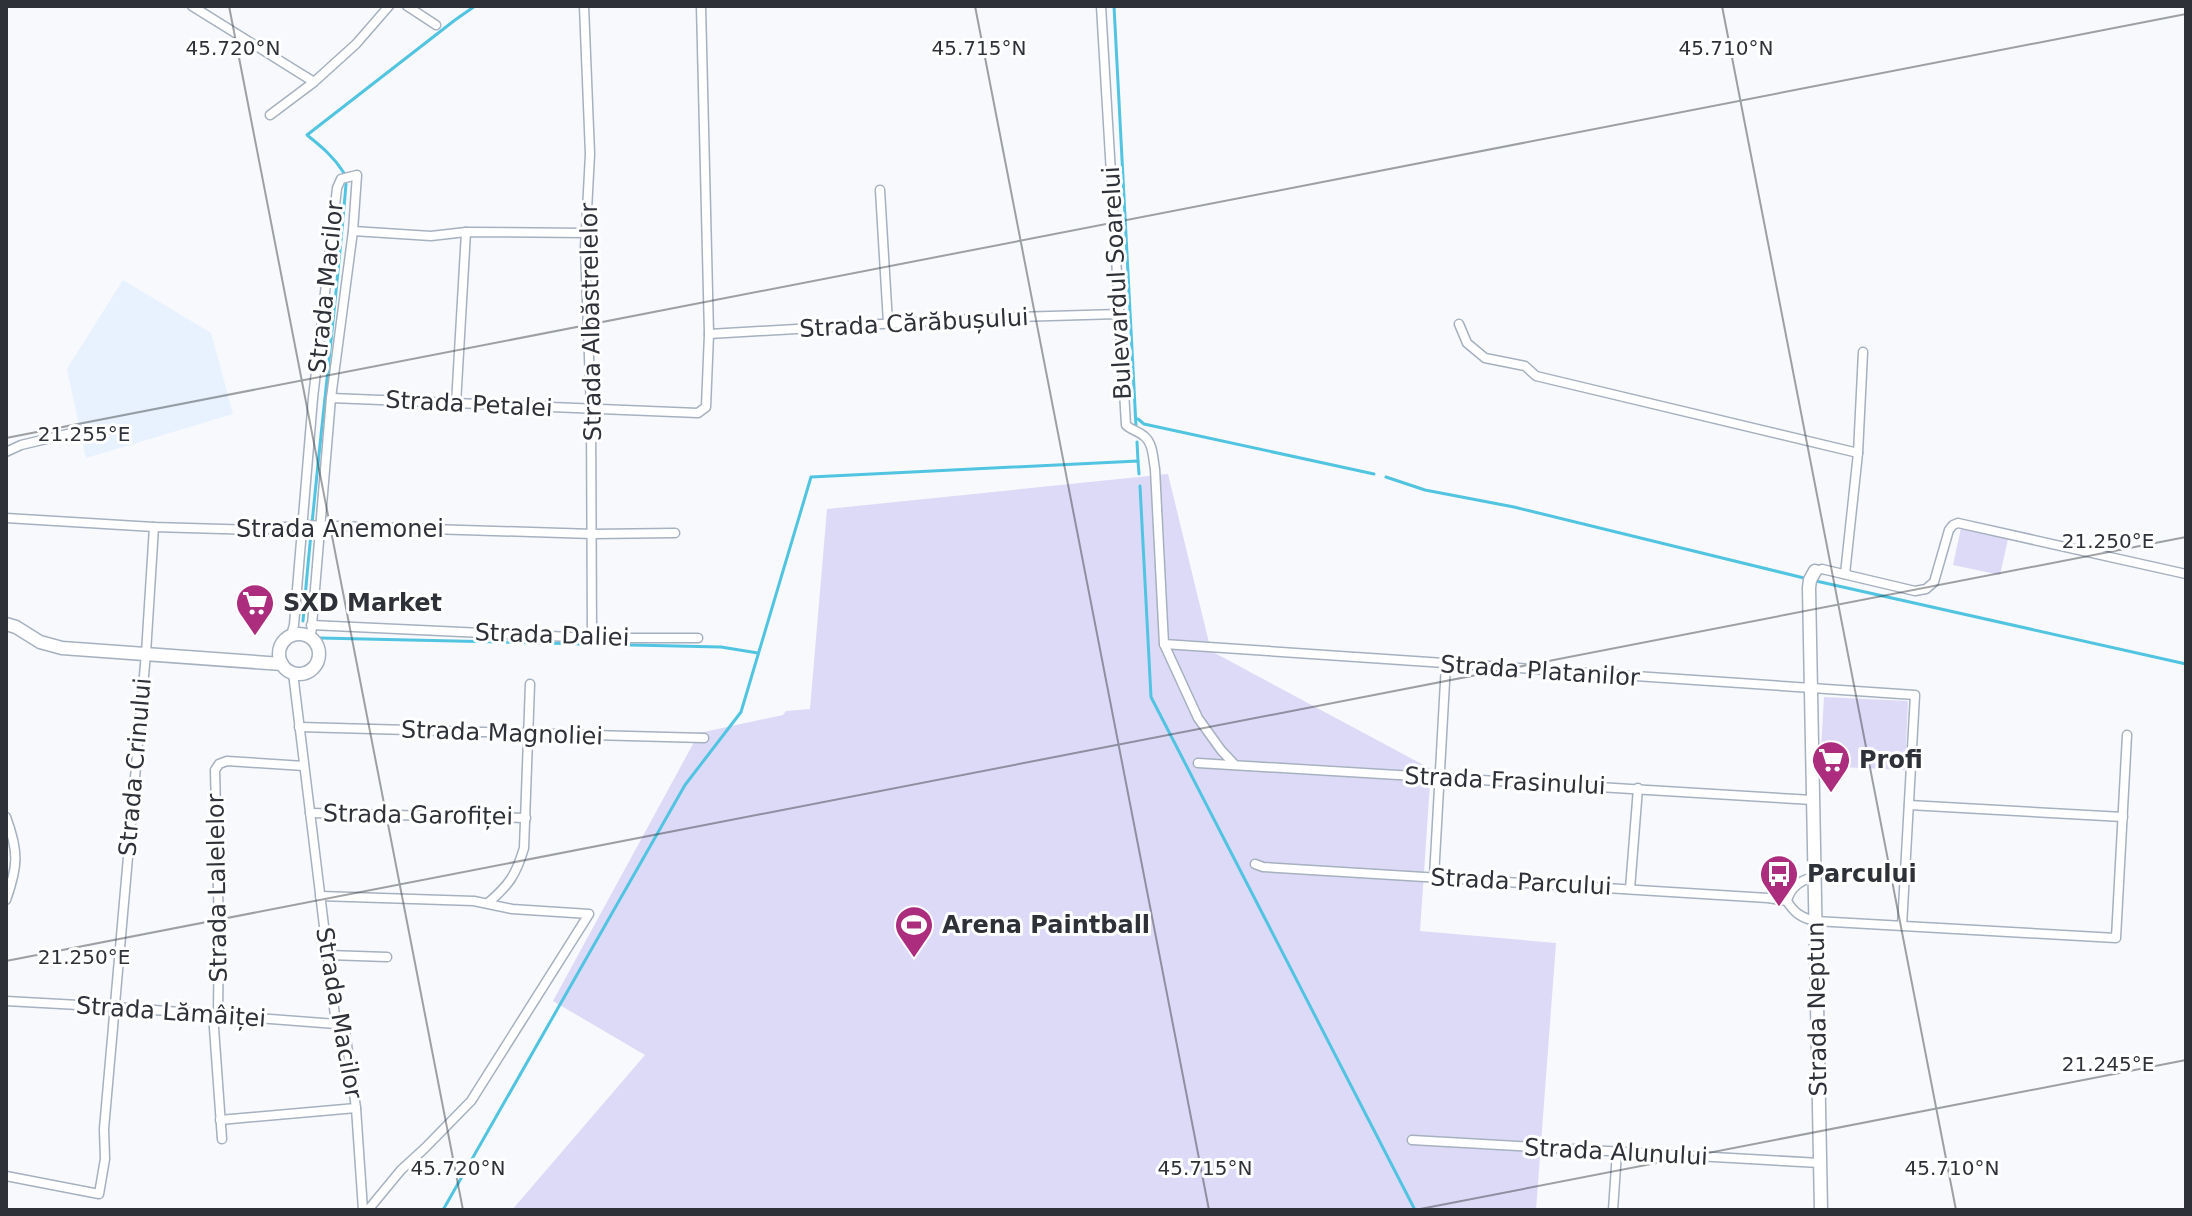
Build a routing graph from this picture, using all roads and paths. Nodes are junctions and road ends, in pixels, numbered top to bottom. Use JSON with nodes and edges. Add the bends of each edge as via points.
{"nodes":[{"id":1,"x":192,"y":6,"type":"edge"},
{"id":2,"x":389,"y":6,"type":"edge"},
{"id":3,"x":407,"y":6,"type":"edge"},
{"id":4,"x":584,"y":6,"type":"edge"},
{"id":5,"x":701,"y":6,"type":"edge"},
{"id":6,"x":1101,"y":6,"type":"edge"},
{"id":7,"x":436,"y":25,"type":"dead end"},
{"id":8,"x":314,"y":82,"type":"junction"},
{"id":9,"x":270,"y":115,"type":"dead end"},
{"id":10,"x":880,"y":190,"type":"dead end"},
{"id":11,"x":353,"y":231,"type":"junction"},
{"id":12,"x":466,"y":232,"type":"junction"},
{"id":13,"x":586,"y":233,"type":"junction"},
{"id":14,"x":1119,"y":314,"type":"junction"},
{"id":15,"x":888,"y":323,"type":"junction"},
{"id":16,"x":1459,"y":324,"type":"dead end"},
{"id":17,"x":709,"y":334,"type":"junction"},
{"id":18,"x":1863,"y":352,"type":"dead end"},
{"id":19,"x":331,"y":398,"type":"junction"},
{"id":20,"x":456,"y":404,"type":"junction"},
{"id":21,"x":591,"y":410,"type":"junction"},
{"id":22,"x":80,"y":431,"type":"dead end"},
{"id":23,"x":6,"y":452,"type":"edge"},
{"id":24,"x":1858,"y":453,"type":"junction"},
{"id":25,"x":6,"y":518,"type":"edge"},
{"id":26,"x":304,"y":525,"type":"junction"},
{"id":27,"x":318,"y":526,"type":"junction"},
{"id":28,"x":154,"y":527,"type":"junction"},
{"id":29,"x":675,"y":533,"type":"dead end"},
{"id":30,"x":593,"y":534,"type":"junction"},
{"id":31,"x":1815,"y":571,"type":"joint"},
{"id":32,"x":1845,"y":574,"type":"junction"},
{"id":33,"x":2186,"y":574,"type":"edge"},
{"id":34,"x":6,"y":624,"type":"edge"},
{"id":35,"x":311,"y":631,"type":"junction"},
{"id":36,"x":291,"y":635,"type":"junction"},
{"id":37,"x":592,"y":638,"type":"junction"},
{"id":38,"x":698,"y":638,"type":"dead end"},
{"id":39,"x":1164,"y":644,"type":"junction"},
{"id":40,"x":146,"y":653,"type":"junction"},
{"id":41,"x":282,"y":664,"type":"junction"},
{"id":42,"x":1446,"y":664,"type":"junction"},
{"id":43,"x":293,"y":673,"type":"junction"},
{"id":44,"x":530,"y":684,"type":"dead end"},
{"id":45,"x":1811,"y":689,"type":"junction"},
{"id":46,"x":299,"y":727,"type":"junction"},
{"id":47,"x":529,"y":733,"type":"junction"},
{"id":48,"x":2127,"y":735,"type":"dead end"},
{"id":49,"x":704,"y":738,"type":"dead end"},
{"id":50,"x":1198,"y":763,"type":"dead end"},
{"id":51,"x":1235,"y":765,"type":"junction"},
{"id":52,"x":304,"y":766,"type":"junction"},
{"id":53,"x":1439,"y":777,"type":"junction"},
{"id":54,"x":1638,"y":788,"type":"junction"},
{"id":55,"x":1813,"y":800,"type":"junction"},
{"id":56,"x":1909,"y":805,"type":"junction"},
{"id":57,"x":310,"y":813,"type":"junction"},
{"id":58,"x":6,"y":817,"type":"edge"},
{"id":59,"x":2123,"y":817,"type":"junction"},
{"id":60,"x":526,"y":818,"type":"junction"},
{"id":61,"x":1255,"y":864,"type":"dead end"},
{"id":62,"x":1434,"y":877,"type":"junction"},
{"id":63,"x":1815,"y":877,"type":"junction"},
{"id":64,"x":1630,"y":889,"type":"junction"},
{"id":65,"x":320,"y":896,"type":"junction"},
{"id":66,"x":6,"y":900,"type":"edge"},
{"id":67,"x":1787,"y":901,"type":"junction"},
{"id":68,"x":488,"y":903,"type":"junction"},
{"id":69,"x":1815,"y":921,"type":"junction"},
{"id":70,"x":1902,"y":926,"type":"junction"},
{"id":71,"x":328,"y":955,"type":"junction"},
{"id":72,"x":387,"y":957,"type":"dead end"},
{"id":73,"x":6,"y":1001,"type":"edge"},
{"id":74,"x":115,"y":1007,"type":"junction"},
{"id":75,"x":216,"y":1014,"type":"junction"},
{"id":76,"x":336,"y":1024,"type":"junction"},
{"id":77,"x":356,"y":1108,"type":"junction"},
{"id":78,"x":220,"y":1120,"type":"junction"},
{"id":79,"x":222,"y":1139,"type":"dead end"},
{"id":80,"x":1412,"y":1140,"type":"dead end"},
{"id":81,"x":1617,"y":1152,"type":"junction"},
{"id":82,"x":1820,"y":1163,"type":"junction"},
{"id":83,"x":6,"y":1176,"type":"edge"},
{"id":84,"x":365,"y":1210,"type":"edge"},
{"id":85,"x":1613,"y":1210,"type":"edge"},
{"id":86,"x":1821,"y":1210,"type":"edge"}],
"edges":[{"from":1,"to":8,"type":"street"},
{"from":2,"to":8,"type":"street"},
{"from":3,"to":7,"type":"street"},
{"from":4,"to":13,"type":"street","name":"Strada Albăstrelelor","via":[[590,154]]},
{"from":5,"to":17,"type":"street"},
{"from":6,"to":14,"type":"street","name":"Bulevardul Soarelui"},
{"from":8,"to":9,"type":"street"},
{"from":10,"to":15,"type":"street"},
{"from":11,"to":12,"type":"street","via":[[431,236]]},
{"from":11,"to":19,"type":"street","name":"Strada Macilor"},
{"from":11,"to":26,"type":"street","name":"Strada Macilor","via":[[357,175],[341,179],[337,188]]},
{"from":12,"to":13,"type":"street"},
{"from":12,"to":20,"type":"street"},
{"from":13,"to":21,"type":"street","name":"Strada Albăstrelelor"},
{"from":14,"to":15,"type":"street","name":"Strada Cărăbușului"},
{"from":14,"to":39,"type":"street","name":"Bulevardul Soarelui","via":[[1126,425],[1145,437],[1155,469]]},
{"from":15,"to":17,"type":"street","name":"Strada Cărăbușului"},
{"from":16,"to":24,"type":"street","via":[[1467,343],[1485,358],[1525,366],[1536,376]]},
{"from":17,"to":21,"type":"street","name":"Strada Petalei","via":[[702,411]]},
{"from":18,"to":24,"type":"street"},
{"from":19,"to":20,"type":"street","name":"Strada Petalei"},
{"from":19,"to":27,"type":"street","name":"Strada Macilor"},
{"from":20,"to":21,"type":"street","name":"Strada Petalei"},
{"from":21,"to":30,"type":"street","name":"Strada Albăstrelelor"},
{"from":22,"to":23,"type":"street"},
{"from":24,"to":32,"type":"street"},
{"from":25,"to":28,"type":"street","name":"Strada Anemonei"},
{"from":26,"to":27,"type":"street","name":"Strada Anemonei"},
{"from":26,"to":28,"type":"street","name":"Strada Anemonei","via":[[260,530]]},
{"from":26,"to":36,"type":"street","name":"Strada Macilor"},
{"from":27,"to":30,"type":"street","name":"Strada Anemonei"},
{"from":27,"to":35,"type":"street","name":"Strada Macilor"},
{"from":28,"to":40,"type":"street","name":"Strada Crinului"},
{"from":29,"to":30,"type":"street","name":"Strada Anemonei"},
{"from":30,"to":37,"type":"street","name":"Strada Albăstrelelor"},
{"from":31,"to":32,"type":"street"},
{"from":31,"to":45,"type":"street","name":"Strada Neptun","via":[[1809,588]]},
{"from":32,"to":33,"type":"street","via":[[1926,589],[1934,582],[1949,530],[1958,523]]},
{"from":34,"to":40,"type":"street","via":[[48,645]]},
{"from":35,"to":36,"type":"street"},
{"from":35,"to":37,"type":"street","name":"Strada Daliei"},
{"from":35,"to":43,"type":"street","via":[[319,659],[309,672]]},
{"from":36,"to":41,"type":"street","via":[[282,643]]},
{"from":37,"to":38,"type":"street","name":"Strada Daliei"},
{"from":39,"to":42,"type":"street","name":"Strada Platanilor"},
{"from":39,"to":51,"type":"street","via":[[1198,718]]},
{"from":40,"to":41,"type":"street"},
{"from":40,"to":74,"type":"street","name":"Strada Crinului"},
{"from":41,"to":43,"type":"street"},
{"from":42,"to":45,"type":"street","name":"Strada Platanilor"},
{"from":42,"to":53,"type":"street"},
{"from":43,"to":46,"type":"street","name":"Strada Macilor"},
{"from":44,"to":47,"type":"street"},
{"from":45,"to":55,"type":"street","name":"Strada Neptun"},
{"from":45,"to":56,"type":"street","name":"Strada Platanilor","via":[[1915,695]]},
{"from":46,"to":47,"type":"street","name":"Strada Magnoliei"},
{"from":46,"to":52,"type":"street","name":"Strada Macilor"},
{"from":47,"to":49,"type":"street","name":"Strada Magnoliei"},
{"from":47,"to":60,"type":"street"},
{"from":48,"to":59,"type":"street"},
{"from":50,"to":51,"type":"street","name":"Strada Frasinului"},
{"from":51,"to":53,"type":"street","name":"Strada Frasinului"},
{"from":52,"to":57,"type":"street","name":"Strada Macilor"},
{"from":52,"to":75,"type":"street","name":"Strada Lalelelor","via":[[227,761],[215,770]]},
{"from":53,"to":54,"type":"street","name":"Strada Frasinului"},
{"from":53,"to":62,"type":"street"},
{"from":54,"to":55,"type":"street","name":"Strada Frasinului"},
{"from":54,"to":64,"type":"street"},
{"from":55,"to":63,"type":"street","name":"Strada Neptun"},
{"from":56,"to":59,"type":"street"},
{"from":56,"to":70,"type":"street"},
{"from":57,"to":60,"type":"street","name":"Strada Garofiței"},
{"from":57,"to":65,"type":"street","name":"Strada Macilor"},
{"from":58,"to":66,"type":"street","via":[[16,874]]},
{"from":59,"to":70,"type":"street","via":[[2116,938]]},
{"from":60,"to":68,"type":"street","via":[[517,870]]},
{"from":61,"to":62,"type":"street","name":"Strada Parcului"},
{"from":62,"to":64,"type":"street","name":"Strada Parcului"},
{"from":63,"to":67,"type":"street","via":[[1797,884]]},
{"from":63,"to":69,"type":"street","name":"Strada Neptun"},
{"from":64,"to":67,"type":"street","name":"Strada Parcului"},
{"from":65,"to":68,"type":"street"},
{"from":65,"to":71,"type":"street","name":"Strada Macilor"},
{"from":67,"to":69,"type":"street","name":"Strada Parcului","via":[[1804,919]]},
{"from":68,"to":84,"type":"street","via":[[589,914],[471,1101]]},
{"from":69,"to":70,"type":"street"},
{"from":69,"to":82,"type":"street","name":"Strada Neptun"},
{"from":71,"to":72,"type":"street"},
{"from":71,"to":76,"type":"street","name":"Strada Macilor"},
{"from":73,"to":74,"type":"street","name":"Strada Lămâiței"},
{"from":74,"to":75,"type":"street","name":"Strada Lămâiței"},
{"from":74,"to":83,"type":"street","name":"Strada Crinului","via":[[99,1194]]},
{"from":75,"to":76,"type":"street","name":"Strada Lămâiței"},
{"from":75,"to":78,"type":"street","name":"Strada Lalelelor"},
{"from":76,"to":77,"type":"street","name":"Strada Macilor","via":[[345,1031]]},
{"from":77,"to":78,"type":"street"},
{"from":77,"to":84,"type":"street","name":"Strada Macilor"},
{"from":78,"to":79,"type":"street","name":"Strada Lalelelor"},
{"from":80,"to":81,"type":"street","name":"Strada Alunului"},
{"from":81,"to":82,"type":"street","name":"Strada Alunului"},
{"from":81,"to":85,"type":"street"},
{"from":82,"to":86,"type":"street","name":"Strada Neptun"}]}
